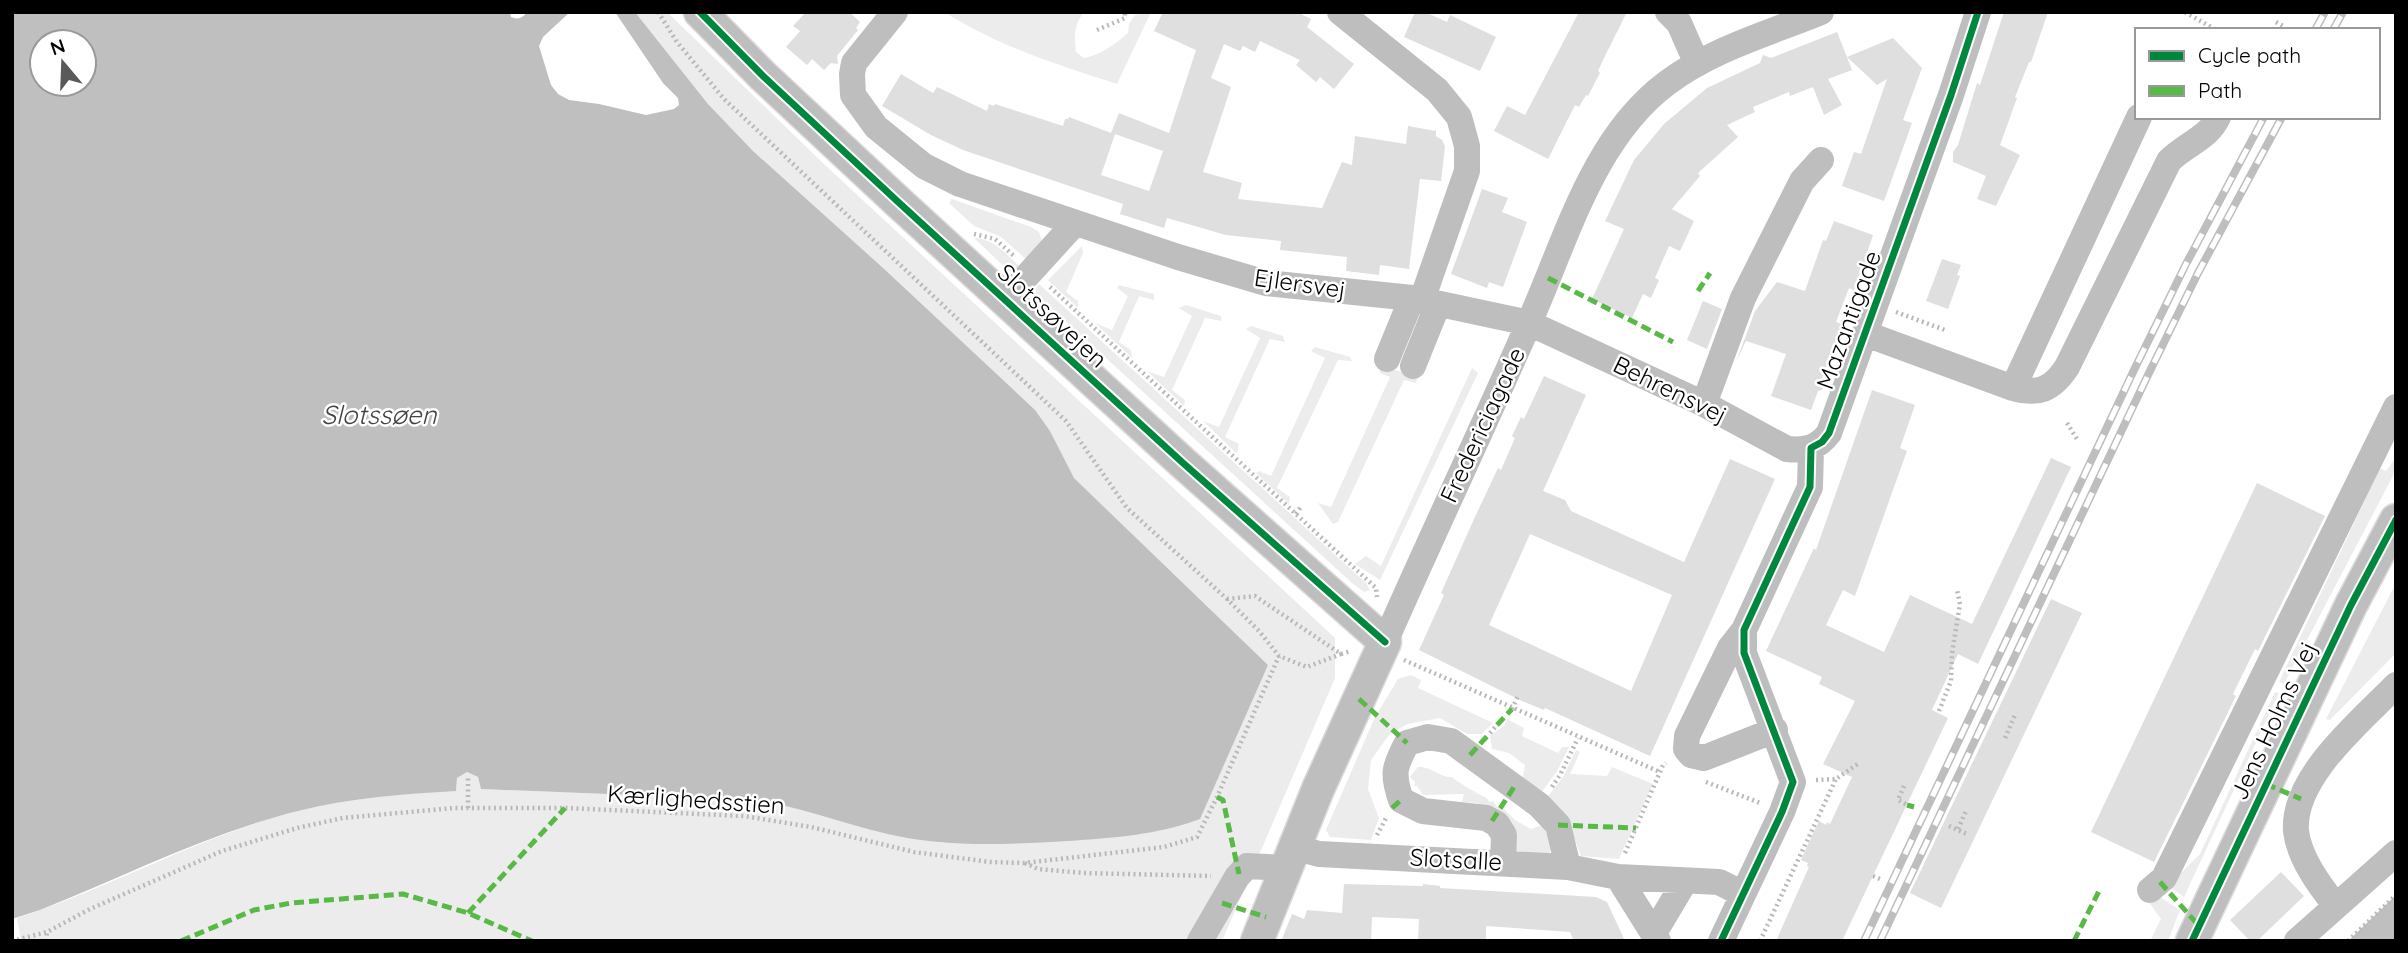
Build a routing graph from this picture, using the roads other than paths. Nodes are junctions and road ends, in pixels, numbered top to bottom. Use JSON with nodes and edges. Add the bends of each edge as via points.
{"nodes":[{"id":1,"x":700,"y":12,"type":"edge"},
{"id":2,"x":895,"y":12,"type":"edge"},
{"id":3,"x":1340,"y":12,"type":"edge"},
{"id":4,"x":1668,"y":12,"type":"edge"},
{"id":5,"x":1821,"y":12,"type":"edge"},
{"id":6,"x":1979,"y":12,"type":"edge"},
{"id":7,"x":1697,"y":64,"type":"junction"},
{"id":8,"x":2138,"y":119,"type":"edge"},
{"id":9,"x":2217,"y":119,"type":"edge"},
{"id":10,"x":1821,"y":160,"type":"dead end"},
{"id":11,"x":1076,"y":223,"type":"junction"},
{"id":12,"x":1006,"y":299,"type":"junction"},
{"id":13,"x":1424,"y":301,"type":"junction"},
{"id":14,"x":1529,"y":323,"type":"junction"},
{"id":15,"x":1866,"y":334,"type":"junction"},
{"id":16,"x":1387,"y":359,"type":"dead end"},
{"id":17,"x":1413,"y":366,"type":"dead end"},
{"id":18,"x":2013,"y":388,"type":"junction"},
{"id":19,"x":1704,"y":404,"type":"junction"},
{"id":20,"x":2396,"y":407,"type":"edge"},
{"id":21,"x":1811,"y":448,"type":"junction"},
{"id":22,"x":2396,"y":520,"type":"edge"},
{"id":23,"x":1744,"y":630,"type":"junction"},
{"id":24,"x":1385,"y":642,"type":"junction"},
{"id":25,"x":2396,"y":685,"type":"edge"},
{"id":26,"x":1775,"y":730,"type":"junction"},
{"id":27,"x":2396,"y":853,"type":"edge"},
{"id":28,"x":1289,"y":858,"type":"junction"},
{"id":29,"x":1503,"y":863,"type":"junction"},
{"id":30,"x":1568,"y":867,"type":"junction"},
{"id":31,"x":1618,"y":877,"type":"junction"},
{"id":32,"x":1685,"y":881,"type":"junction"},
{"id":33,"x":2150,"y":890,"type":"dead end"},
{"id":34,"x":1743,"y":894,"type":"junction"},
{"id":35,"x":2336,"y":906,"type":"junction"},
{"id":36,"x":1656,"y":937,"type":"edge"},
{"id":37,"x":1200,"y":941,"type":"edge"},
{"id":38,"x":1257,"y":941,"type":"edge"},
{"id":39,"x":1721,"y":941,"type":"edge"},
{"id":40,"x":2192,"y":941,"type":"edge"},
{"id":41,"x":2297,"y":941,"type":"edge"}],
"edges":[{"from":1,"to":12,"type":"main road","name":"Slotssøvejen","via":[[763,76]]},
{"from":2,"to":11,"type":"street","name":"Ejlersvej","via":[[855,63],[852,74],[853,95],[876,127],[924,166],[960,184]]},
{"from":3,"to":13,"type":"street","via":[[1437,90],[1459,117],[1467,146],[1467,171]]},
{"from":4,"to":7,"type":"street","via":[[1679,23]]},
{"from":5,"to":7,"type":"street","name":"Fredericiagade"},
{"from":6,"to":15,"type":"street","name":"Mazantigade"},
{"from":7,"to":14,"type":"street","name":"Fredericiagade","via":[[1666,83],[1612,142]]},
{"from":8,"to":18,"type":"street"},
{"from":9,"to":18,"type":"street","via":[[2207,133],[2169,161],[2063,374],[2034,392]]},
{"from":10,"to":19,"type":"street","via":[[1802,181],[1743,298]]},
{"from":11,"to":12,"type":"street"},
{"from":11,"to":13,"type":"street","name":"Ejlersvej","via":[[1266,283]]},
{"from":12,"to":24,"type":"main road","name":"Slotssøvejen"},
{"from":13,"to":14,"type":"street","name":"Ejlersvej"},
{"from":13,"to":16,"type":"street"},
{"from":13,"to":17,"type":"street"},
{"from":14,"to":19,"type":"street","name":"Behrensvej"},
{"from":14,"to":24,"type":"street","name":"Fredericiagade"},
{"from":15,"to":18,"type":"street"},
{"from":15,"to":21,"type":"street","name":"Mazantigade","via":[[1829,433]]},
{"from":19,"to":21,"type":"street","name":"Behrensvej","via":[[1787,449]]},
{"from":20,"to":33,"type":"street","via":[[2164,878]]},
{"from":21,"to":23,"type":"street","via":[[1810,487]]},
{"from":22,"to":40,"type":"main road","name":"Jens Holms Vej"},
{"from":23,"to":26,"type":"street","via":[[1744,653]]},
{"from":23,"to":26,"type":"street","via":[[1730,648],[1680,759],[1691,755],[1704,758]]},
{"from":24,"to":28,"type":"main road","name":"Fredericiagade"},
{"from":25,"to":35,"type":"street","via":[[2329,755],[2301,799],[2296,833],[2321,888]]},
{"from":26,"to":34,"type":"street","via":[[1793,782]]},
{"from":27,"to":35,"type":"street"},
{"from":28,"to":29,"type":"street","name":"Slotsalle","via":[[1319,854]]},
{"from":28,"to":37,"type":"street","name":"Slotsalle","via":[[1247,866]]},
{"from":28,"to":38,"type":"main road","name":"Fredericiagade"},
{"from":29,"to":30,"type":"street","name":"Slotsalle"},
{"from":29,"to":30,"type":"street","via":[[1504,835],[1497,824],[1486,818],[1423,811],[1401,800],[1395,766],[1407,743],[1428,737],[1451,741],[1539,805],[1558,825]]},
{"from":30,"to":31,"type":"street","name":"Slotsalle"},
{"from":31,"to":32,"type":"street","name":"Slotsalle"},
{"from":31,"to":36,"type":"street"},
{"from":32,"to":34,"type":"street","name":"Slotsalle","via":[[1719,882]]},
{"from":32,"to":36,"type":"street"},
{"from":34,"to":39,"type":"street"},
{"from":35,"to":41,"type":"street"}]}
